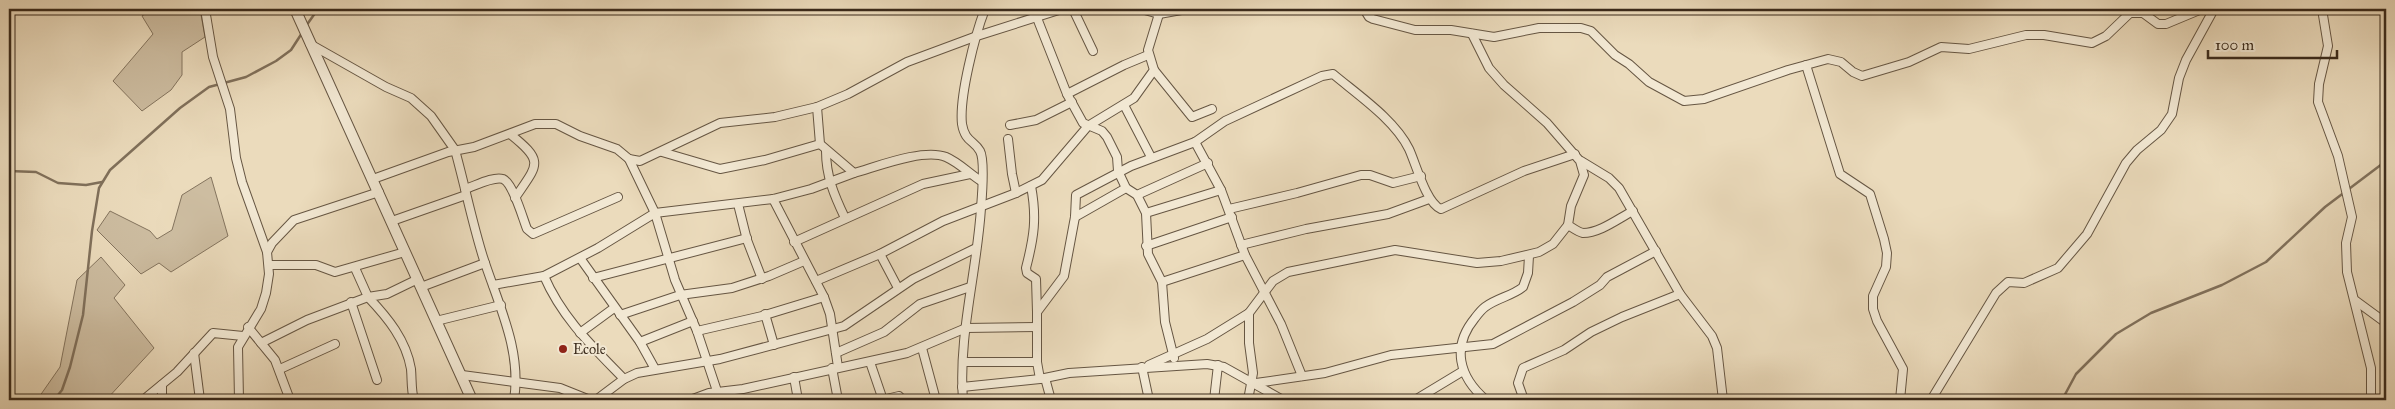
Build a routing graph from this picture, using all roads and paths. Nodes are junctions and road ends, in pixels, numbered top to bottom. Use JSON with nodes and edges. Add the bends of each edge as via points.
{"nodes":[{"id":1,"x":205,"y":9,"type":"edge"},
{"id":2,"x":295,"y":9,"type":"edge"},
{"id":3,"x":985,"y":9,"type":"edge"},
{"id":4,"x":1062,"y":9,"type":"edge"},
{"id":5,"x":1073,"y":9,"type":"edge"},
{"id":6,"x":1141,"y":9,"type":"edge"},
{"id":7,"x":1187,"y":9,"type":"edge"},
{"id":8,"x":1364,"y":9,"type":"edge"},
{"id":9,"x":2202,"y":9,"type":"edge"},
{"id":10,"x":2214,"y":9,"type":"edge"},
{"id":11,"x":2322,"y":9,"type":"edge"},
{"id":12,"x":1159,"y":14,"type":"junction"},
{"id":13,"x":1037,"y":18,"type":"junction"},
{"id":14,"x":1472,"y":34,"type":"junction"},
{"id":15,"x":977,"y":36,"type":"junction"},
{"id":16,"x":310,"y":44,"type":"junction"},
{"id":17,"x":1092,"y":52,"type":"dead end"},
{"id":18,"x":1148,"y":55,"type":"junction"},
{"id":19,"x":1806,"y":65,"type":"junction"},
{"id":20,"x":1154,"y":70,"type":"junction"},
{"id":21,"x":1067,"y":94,"type":"junction"},
{"id":22,"x":1072,"y":102,"type":"junction"},
{"id":23,"x":1124,"y":105,"type":"junction"},
{"id":24,"x":817,"y":107,"type":"junction"},
{"id":25,"x":1212,"y":109,"type":"dead end"},
{"id":26,"x":1010,"y":125,"type":"dead end"},
{"id":27,"x":1088,"y":126,"type":"junction"},
{"id":28,"x":510,"y":134,"type":"junction"},
{"id":29,"x":1008,"y":139,"type":"dead end"},
{"id":30,"x":1195,"y":142,"type":"junction"},
{"id":31,"x":823,"y":147,"type":"junction"},
{"id":32,"x":455,"y":150,"type":"junction"},
{"id":33,"x":662,"y":152,"type":"junction"},
{"id":34,"x":1575,"y":154,"type":"junction"},
{"id":35,"x":1151,"y":157,"type":"junction"},
{"id":36,"x":629,"y":159,"type":"junction"},
{"id":37,"x":1580,"y":161,"type":"junction"},
{"id":38,"x":1208,"y":163,"type":"junction"},
{"id":39,"x":1118,"y":172,"type":"junction"},
{"id":40,"x":854,"y":173,"type":"junction"},
{"id":41,"x":970,"y":174,"type":"junction"},
{"id":42,"x":1421,"y":176,"type":"junction"},
{"id":43,"x":373,"y":179,"type":"junction"},
{"id":44,"x":981,"y":181,"type":"junction"},
{"id":45,"x":829,"y":182,"type":"junction"},
{"id":46,"x":1031,"y":186,"type":"junction"},
{"id":47,"x":1126,"y":188,"type":"junction"},
{"id":48,"x":1221,"y":190,"type":"junction"},
{"id":49,"x":379,"y":192,"type":"junction"},
{"id":50,"x":466,"y":192,"type":"junction"},
{"id":51,"x":1016,"y":193,"type":"junction"},
{"id":52,"x":1137,"y":195,"type":"junction"},
{"id":53,"x":618,"y":197,"type":"dead end"},
{"id":54,"x":515,"y":198,"type":"junction"},
{"id":55,"x":773,"y":199,"type":"junction"},
{"id":56,"x":1429,"y":199,"type":"junction"},
{"id":57,"x":738,"y":204,"type":"junction"},
{"id":58,"x":981,"y":206,"type":"junction"},
{"id":59,"x":1229,"y":209,"type":"junction"},
{"id":60,"x":1633,"y":211,"type":"junction"},
{"id":61,"x":655,"y":213,"type":"junction"},
{"id":62,"x":1146,"y":213,"type":"junction"},
{"id":63,"x":1232,"y":217,"type":"junction"},
{"id":64,"x":845,"y":218,"type":"junction"},
{"id":65,"x":1075,"y":218,"type":"junction"},
{"id":66,"x":392,"y":221,"type":"junction"},
{"id":67,"x":1568,"y":226,"type":"junction"},
{"id":68,"x":747,"y":238,"type":"junction"},
{"id":69,"x":794,"y":242,"type":"junction"},
{"id":70,"x":1241,"y":244,"type":"junction"},
{"id":71,"x":1146,"y":246,"type":"junction"},
{"id":72,"x":976,"y":248,"type":"junction"},
{"id":73,"x":1656,"y":251,"type":"junction"},
{"id":74,"x":267,"y":252,"type":"junction"},
{"id":75,"x":405,"y":252,"type":"junction"},
{"id":76,"x":880,"y":254,"type":"junction"},
{"id":77,"x":1245,"y":254,"type":"junction"},
{"id":78,"x":1529,"y":256,"type":"junction"},
{"id":79,"x":580,"y":258,"type":"junction"},
{"id":80,"x":669,"y":258,"type":"junction"},
{"id":81,"x":804,"y":261,"type":"junction"},
{"id":82,"x":485,"y":263,"type":"junction"},
{"id":83,"x":268,"y":265,"type":"junction"},
{"id":84,"x":355,"y":268,"type":"junction"},
{"id":85,"x":544,"y":276,"type":"junction"},
{"id":86,"x":593,"y":278,"type":"junction"},
{"id":87,"x":762,"y":279,"type":"junction"},
{"id":88,"x":816,"y":281,"type":"junction"},
{"id":89,"x":1162,"y":282,"type":"junction"},
{"id":90,"x":419,"y":283,"type":"junction"},
{"id":91,"x":493,"y":285,"type":"junction"},
{"id":92,"x":970,"y":287,"type":"junction"},
{"id":93,"x":898,"y":288,"type":"junction"},
{"id":94,"x":1263,"y":293,"type":"junction"},
{"id":95,"x":1680,"y":294,"type":"junction"},
{"id":96,"x":680,"y":295,"type":"junction"},
{"id":97,"x":368,"y":297,"type":"junction"},
{"id":98,"x":824,"y":297,"type":"junction"},
{"id":99,"x":2356,"y":301,"type":"junction"},
{"id":100,"x":351,"y":302,"type":"junction"},
{"id":101,"x":501,"y":305,"type":"junction"},
{"id":102,"x":614,"y":308,"type":"junction"},
{"id":103,"x":1037,"y":312,"type":"junction"},
{"id":104,"x":1249,"y":313,"type":"junction"},
{"id":105,"x":765,"y":314,"type":"junction"},
{"id":106,"x":620,"y":315,"type":"junction"},
{"id":107,"x":436,"y":320,"type":"junction"},
{"id":108,"x":693,"y":321,"type":"junction"},
{"id":109,"x":2386,"y":323,"type":"edge"},
{"id":110,"x":248,"y":327,"type":"junction"},
{"id":111,"x":1037,"y":327,"type":"junction"},
{"id":112,"x":966,"y":328,"type":"junction"},
{"id":113,"x":832,"y":329,"type":"junction"},
{"id":114,"x":697,"y":331,"type":"junction"},
{"id":115,"x":580,"y":333,"type":"junction"},
{"id":116,"x":243,"y":336,"type":"junction"},
{"id":117,"x":640,"y":342,"type":"junction"},
{"id":118,"x":261,"y":343,"type":"junction"},
{"id":119,"x":335,"y":344,"type":"dead end"},
{"id":120,"x":774,"y":345,"type":"junction"},
{"id":121,"x":922,"y":348,"type":"junction"},
{"id":122,"x":1460,"y":348,"type":"junction"},
{"id":123,"x":194,"y":353,"type":"junction"},
{"id":124,"x":836,"y":353,"type":"junction"},
{"id":125,"x":1174,"y":353,"type":"junction"},
{"id":126,"x":707,"y":362,"type":"junction"},
{"id":127,"x":870,"y":362,"type":"junction"},
{"id":128,"x":964,"y":362,"type":"junction"},
{"id":129,"x":1037,"y":362,"type":"junction"},
{"id":130,"x":1175,"y":365,"type":"junction"},
{"id":131,"x":1218,"y":365,"type":"junction"},
{"id":132,"x":835,"y":367,"type":"junction"},
{"id":133,"x":1144,"y":367,"type":"junction"},
{"id":134,"x":280,"y":369,"type":"junction"},
{"id":135,"x":655,"y":369,"type":"junction"},
{"id":136,"x":1463,"y":371,"type":"junction"},
{"id":137,"x":462,"y":375,"type":"junction"},
{"id":138,"x":1302,"y":376,"type":"junction"},
{"id":139,"x":794,"y":377,"type":"junction"},
{"id":140,"x":1043,"y":378,"type":"junction"},
{"id":141,"x":624,"y":379,"type":"junction"},
{"id":142,"x":377,"y":380,"type":"dead end"},
{"id":143,"x":517,"y":382,"type":"junction"},
{"id":144,"x":1254,"y":382,"type":"junction"},
{"id":145,"x":162,"y":385,"type":"junction"},
{"id":146,"x":962,"y":387,"type":"junction"},
{"id":147,"x":1270,"y":392,"type":"junction"},
{"id":148,"x":719,"y":396,"type":"edge"},
{"id":149,"x":143,"y":400,"type":"edge"},
{"id":150,"x":162,"y":400,"type":"edge"},
{"id":151,"x":200,"y":400,"type":"edge"},
{"id":152,"x":239,"y":400,"type":"edge"},
{"id":153,"x":290,"y":400,"type":"edge"},
{"id":154,"x":414,"y":400,"type":"edge"},
{"id":155,"x":472,"y":400,"type":"edge"},
{"id":156,"x":514,"y":400,"type":"edge"},
{"id":157,"x":590,"y":400,"type":"edge"},
{"id":158,"x":596,"y":400,"type":"edge"},
{"id":159,"x":690,"y":400,"type":"edge"},
{"id":160,"x":798,"y":400,"type":"edge"},
{"id":161,"x":838,"y":400,"type":"edge"},
{"id":162,"x":883,"y":400,"type":"edge"},
{"id":163,"x":903,"y":400,"type":"edge"},
{"id":164,"x":936,"y":400,"type":"edge"},
{"id":165,"x":963,"y":400,"type":"edge"},
{"id":166,"x":1051,"y":400,"type":"edge"},
{"id":167,"x":1149,"y":400,"type":"edge"},
{"id":168,"x":1214,"y":400,"type":"edge"},
{"id":169,"x":1248,"y":400,"type":"edge"},
{"id":170,"x":1274,"y":400,"type":"edge"},
{"id":171,"x":1282,"y":400,"type":"edge"},
{"id":172,"x":1415,"y":400,"type":"edge"},
{"id":173,"x":1486,"y":400,"type":"edge"},
{"id":174,"x":1524,"y":400,"type":"edge"},
{"id":175,"x":1723,"y":400,"type":"edge"},
{"id":176,"x":1900,"y":400,"type":"edge"},
{"id":177,"x":1931,"y":400,"type":"edge"},
{"id":178,"x":2371,"y":400,"type":"edge"}],
"edges":[{"from":1,"to":74,"type":"street","via":[[213,56],[230,109],[242,182]]},
{"from":2,"to":16,"type":"street"},
{"from":3,"to":15,"type":"street"},
{"from":4,"to":13,"type":"street"},
{"from":5,"to":17,"type":"street"},
{"from":6,"to":12,"type":"street"},
{"from":7,"to":12,"type":"street"},
{"from":8,"to":14,"type":"street","via":[[1369,17],[1415,30]]},
{"from":9,"to":19,"type":"street","via":[[2166,24],[2158,24],[2142,13],[2130,13],[2106,36],[2092,43],[2044,34],[2026,35],[1969,49],[1941,47],[1910,62],[1862,76],[1833,60]]},
{"from":10,"to":177,"type":"street","via":[[2186,60],[2172,114],[2161,130],[2126,163],[2087,234],[2058,268],[2024,283],[2008,282],[1996,293]]},
{"from":11,"to":99,"type":"street","via":[[2328,46],[2318,102],[2338,156],[2352,216],[2346,253],[2349,288]]},
{"from":12,"to":18,"type":"street"},
{"from":13,"to":15,"type":"street"},
{"from":13,"to":21,"type":"street"},
{"from":14,"to":19,"type":"street","via":[[1494,37],[1539,28],[1581,28],[1590,31],[1615,56],[1649,82],[1684,101],[1704,99]]},
{"from":14,"to":34,"type":"street","via":[[1489,68]]},
{"from":15,"to":24,"type":"street","via":[[907,62]]},
{"from":15,"to":44,"type":"street","via":[[962,112],[966,137],[980,151]]},
{"from":16,"to":32,"type":"street","via":[[411,98],[441,127]]},
{"from":16,"to":43,"type":"street"},
{"from":18,"to":20,"type":"street"},
{"from":18,"to":21,"type":"street"},
{"from":19,"to":176,"type":"street","via":[[1840,174],[1870,194],[1884,239],[1886,267],[1873,296],[1873,309],[1903,369]]},
{"from":20,"to":23,"type":"street","via":[[1138,93]]},
{"from":20,"to":25,"type":"street","via":[[1192,118]]},
{"from":21,"to":22,"type":"street"},
{"from":22,"to":26,"type":"street","via":[[1036,120]]},
{"from":22,"to":27,"type":"street"},
{"from":23,"to":27,"type":"street"},
{"from":23,"to":35,"type":"street"},
{"from":24,"to":31,"type":"street"},
{"from":24,"to":33,"type":"street","via":[[775,117],[720,123]]},
{"from":27,"to":39,"type":"street","via":[[1102,131],[1107,137],[1116,157]]},
{"from":27,"to":46,"type":"street","via":[[1042,180]]},
{"from":28,"to":32,"type":"street"},
{"from":28,"to":36,"type":"street","via":[[536,124],[556,124],[617,149]]},
{"from":28,"to":54,"type":"street","via":[[527,147],[535,161],[531,175]]},
{"from":29,"to":51,"type":"street"},
{"from":30,"to":35,"type":"street","via":[[1180,150]]},
{"from":30,"to":38,"type":"street"},
{"from":30,"to":42,"type":"street","via":[[1225,121],[1331,73],[1395,126]]},
{"from":31,"to":33,"type":"street","via":[[720,169]]},
{"from":31,"to":40,"type":"street"},
{"from":31,"to":45,"type":"street"},
{"from":32,"to":43,"type":"street"},
{"from":32,"to":50,"type":"street"},
{"from":33,"to":36,"type":"street","via":[[640,161]]},
{"from":34,"to":37,"type":"street"},
{"from":34,"to":56,"type":"street","via":[[1517,175],[1443,209],[1434,206]]},
{"from":35,"to":39,"type":"street"},
{"from":36,"to":61,"type":"street"},
{"from":37,"to":60,"type":"street","via":[[1615,183]]},
{"from":37,"to":67,"type":"street","via":[[1584,175],[1570,206]]},
{"from":38,"to":48,"type":"street"},
{"from":38,"to":52,"type":"street"},
{"from":39,"to":47,"type":"street"},
{"from":39,"to":65,"type":"street","via":[[1076,195]]},
{"from":40,"to":41,"type":"street","via":[[929,155],[946,157]]},
{"from":40,"to":45,"type":"street"},
{"from":41,"to":44,"type":"street"},
{"from":41,"to":64,"type":"street","via":[[923,184]]},
{"from":42,"to":56,"type":"street"},
{"from":42,"to":59,"type":"street","via":[[1393,183],[1361,175]]},
{"from":43,"to":49,"type":"street"},
{"from":44,"to":58,"type":"street"},
{"from":45,"to":55,"type":"street"},
{"from":45,"to":64,"type":"street"},
{"from":46,"to":51,"type":"street"},
{"from":46,"to":103,"type":"street","via":[[1035,207],[1034,235],[1026,268],[1027,273],[1036,279]]},
{"from":47,"to":52,"type":"street"},
{"from":47,"to":65,"type":"street"},
{"from":48,"to":59,"type":"street"},
{"from":48,"to":62,"type":"street"},
{"from":49,"to":66,"type":"street"},
{"from":49,"to":74,"type":"street","via":[[294,220]]},
{"from":50,"to":54,"type":"street","via":[[502,179],[511,187]]},
{"from":50,"to":66,"type":"street"},
{"from":50,"to":82,"type":"street"},
{"from":51,"to":58,"type":"street"},
{"from":52,"to":62,"type":"street"},
{"from":53,"to":54,"type":"street","via":[[533,234],[527,229]]},
{"from":55,"to":57,"type":"street"},
{"from":55,"to":69,"type":"street"},
{"from":56,"to":70,"type":"street","via":[[1388,214]]},
{"from":57,"to":61,"type":"street"},
{"from":57,"to":68,"type":"street"},
{"from":58,"to":72,"type":"street"},
{"from":58,"to":76,"type":"street","via":[[943,221]]},
{"from":59,"to":63,"type":"street"},
{"from":60,"to":67,"type":"street","via":[[1587,232]]},
{"from":60,"to":73,"type":"street"},
{"from":61,"to":79,"type":"street"},
{"from":61,"to":80,"type":"street"},
{"from":62,"to":71,"type":"street"},
{"from":63,"to":70,"type":"street"},
{"from":63,"to":71,"type":"street"},
{"from":64,"to":69,"type":"street"},
{"from":65,"to":103,"type":"street","via":[[1064,276]]},
{"from":66,"to":75,"type":"street"},
{"from":67,"to":78,"type":"street","via":[[1553,244]]},
{"from":68,"to":80,"type":"street"},
{"from":68,"to":87,"type":"street"},
{"from":69,"to":81,"type":"street"},
{"from":70,"to":77,"type":"street"},
{"from":71,"to":89,"type":"street"},
{"from":72,"to":92,"type":"street"},
{"from":72,"to":93,"type":"street"},
{"from":73,"to":95,"type":"street"},
{"from":73,"to":122,"type":"street","via":[[1607,277],[1583,296],[1498,342]]},
{"from":74,"to":83,"type":"street"},
{"from":75,"to":84,"type":"street"},
{"from":75,"to":90,"type":"street"},
{"from":76,"to":88,"type":"street"},
{"from":76,"to":93,"type":"street"},
{"from":77,"to":89,"type":"street"},
{"from":77,"to":94,"type":"street"},
{"from":78,"to":94,"type":"street","via":[[1477,263],[1386,251],[1288,272],[1273,281]]},
{"from":78,"to":122,"type":"street","via":[[1524,287],[1483,309],[1468,327]]},
{"from":79,"to":85,"type":"street"},
{"from":79,"to":86,"type":"street"},
{"from":80,"to":86,"type":"street"},
{"from":80,"to":96,"type":"street"},
{"from":81,"to":87,"type":"street"},
{"from":81,"to":88,"type":"street"},
{"from":82,"to":90,"type":"street"},
{"from":82,"to":91,"type":"street"},
{"from":83,"to":84,"type":"street","via":[[316,265],[335,272]]},
{"from":83,"to":110,"type":"street","via":[[261,309]]},
{"from":84,"to":97,"type":"street"},
{"from":85,"to":91,"type":"street"},
{"from":85,"to":115,"type":"street","via":[[560,309]]},
{"from":86,"to":102,"type":"street"},
{"from":87,"to":96,"type":"street","via":[[714,292]]},
{"from":88,"to":98,"type":"street"},
{"from":89,"to":125,"type":"street","via":[[1165,322]]},
{"from":90,"to":97,"type":"street"},
{"from":90,"to":107,"type":"street"},
{"from":91,"to":101,"type":"street"},
{"from":92,"to":112,"type":"street"},
{"from":92,"to":124,"type":"street","via":[[920,304],[884,332]]},
{"from":93,"to":113,"type":"street","via":[[850,324]]},
{"from":94,"to":104,"type":"street"},
{"from":94,"to":138,"type":"street","via":[[1281,324]]},
{"from":95,"to":174,"type":"street","via":[[1622,317],[1564,350],[1523,368],[1518,382]]},
{"from":95,"to":175,"type":"street","via":[[1712,336],[1717,348]]},
{"from":96,"to":106,"type":"street"},
{"from":96,"to":108,"type":"street"},
{"from":97,"to":100,"type":"street"},
{"from":97,"to":154,"type":"street","via":[[390,320],[398,334],[410,364]]},
{"from":98,"to":105,"type":"street"},
{"from":98,"to":113,"type":"street"},
{"from":99,"to":109,"type":"street"},
{"from":99,"to":178,"type":"street","via":[[2371,368]]},
{"from":100,"to":118,"type":"street"},
{"from":100,"to":142,"type":"street"},
{"from":101,"to":107,"type":"street"},
{"from":101,"to":143,"type":"street"},
{"from":102,"to":106,"type":"street"},
{"from":102,"to":115,"type":"street"},
{"from":103,"to":111,"type":"street"},
{"from":104,"to":125,"type":"street","via":[[1207,339]]},
{"from":104,"to":144,"type":"street","via":[[1248,343]]},
{"from":105,"to":114,"type":"street"},
{"from":105,"to":120,"type":"street"},
{"from":106,"to":117,"type":"street"},
{"from":107,"to":137,"type":"street"},
{"from":108,"to":114,"type":"street"},
{"from":108,"to":117,"type":"street"},
{"from":110,"to":116,"type":"street"},
{"from":110,"to":118,"type":"street"},
{"from":111,"to":112,"type":"street"},
{"from":111,"to":129,"type":"street"},
{"from":112,"to":121,"type":"street"},
{"from":112,"to":128,"type":"street"},
{"from":113,"to":120,"type":"street"},
{"from":113,"to":124,"type":"street"},
{"from":114,"to":126,"type":"street"},
{"from":115,"to":141,"type":"street"},
{"from":116,"to":123,"type":"street","via":[[213,333]]},
{"from":116,"to":152,"type":"street","via":[[238,347]]},
{"from":117,"to":135,"type":"street"},
{"from":118,"to":134,"type":"street"},
{"from":119,"to":134,"type":"street"},
{"from":120,"to":126,"type":"street"},
{"from":121,"to":127,"type":"street"},
{"from":121,"to":164,"type":"street"},
{"from":122,"to":136,"type":"street"},
{"from":122,"to":138,"type":"street","via":[[1391,355]]},
{"from":123,"to":145,"type":"street"},
{"from":123,"to":151,"type":"street"},
{"from":124,"to":132,"type":"street"},
{"from":125,"to":130,"type":"street"},
{"from":125,"to":133,"type":"street"},
{"from":126,"to":135,"type":"street"},
{"from":126,"to":148,"type":"street"},
{"from":127,"to":132,"type":"street"},
{"from":127,"to":162,"type":"street"},
{"from":128,"to":129,"type":"street"},
{"from":128,"to":146,"type":"street"},
{"from":129,"to":140,"type":"street"},
{"from":130,"to":131,"type":"street"},
{"from":130,"to":133,"type":"street"},
{"from":131,"to":144,"type":"street"},
{"from":131,"to":168,"type":"street"},
{"from":132,"to":139,"type":"street"},
{"from":132,"to":161,"type":"street"},
{"from":133,"to":140,"type":"street","via":[[1070,372]]},
{"from":133,"to":167,"type":"street"},
{"from":134,"to":153,"type":"street"},
{"from":135,"to":141,"type":"street","via":[[637,372]]},
{"from":136,"to":172,"type":"street"},
{"from":136,"to":173,"type":"street","via":[[1469,384]]},
{"from":137,"to":143,"type":"street"},
{"from":137,"to":155,"type":"street"},
{"from":138,"to":144,"type":"street"},
{"from":139,"to":148,"type":"street"},
{"from":139,"to":160,"type":"street"},
{"from":140,"to":146,"type":"street"},
{"from":140,"to":166,"type":"street"},
{"from":141,"to":158,"type":"street"},
{"from":143,"to":156,"type":"street"},
{"from":143,"to":157,"type":"street","via":[[560,388]]},
{"from":144,"to":147,"type":"street"},
{"from":144,"to":169,"type":"street"},
{"from":145,"to":149,"type":"street"},
{"from":145,"to":150,"type":"street"},
{"from":146,"to":165,"type":"street"},
{"from":147,"to":170,"type":"street"},
{"from":147,"to":171,"type":"street"},
{"from":148,"to":159,"type":"street","via":[[709,393]]},
{"from":162,"to":163,"type":"street","via":[[899,396]]}]}
